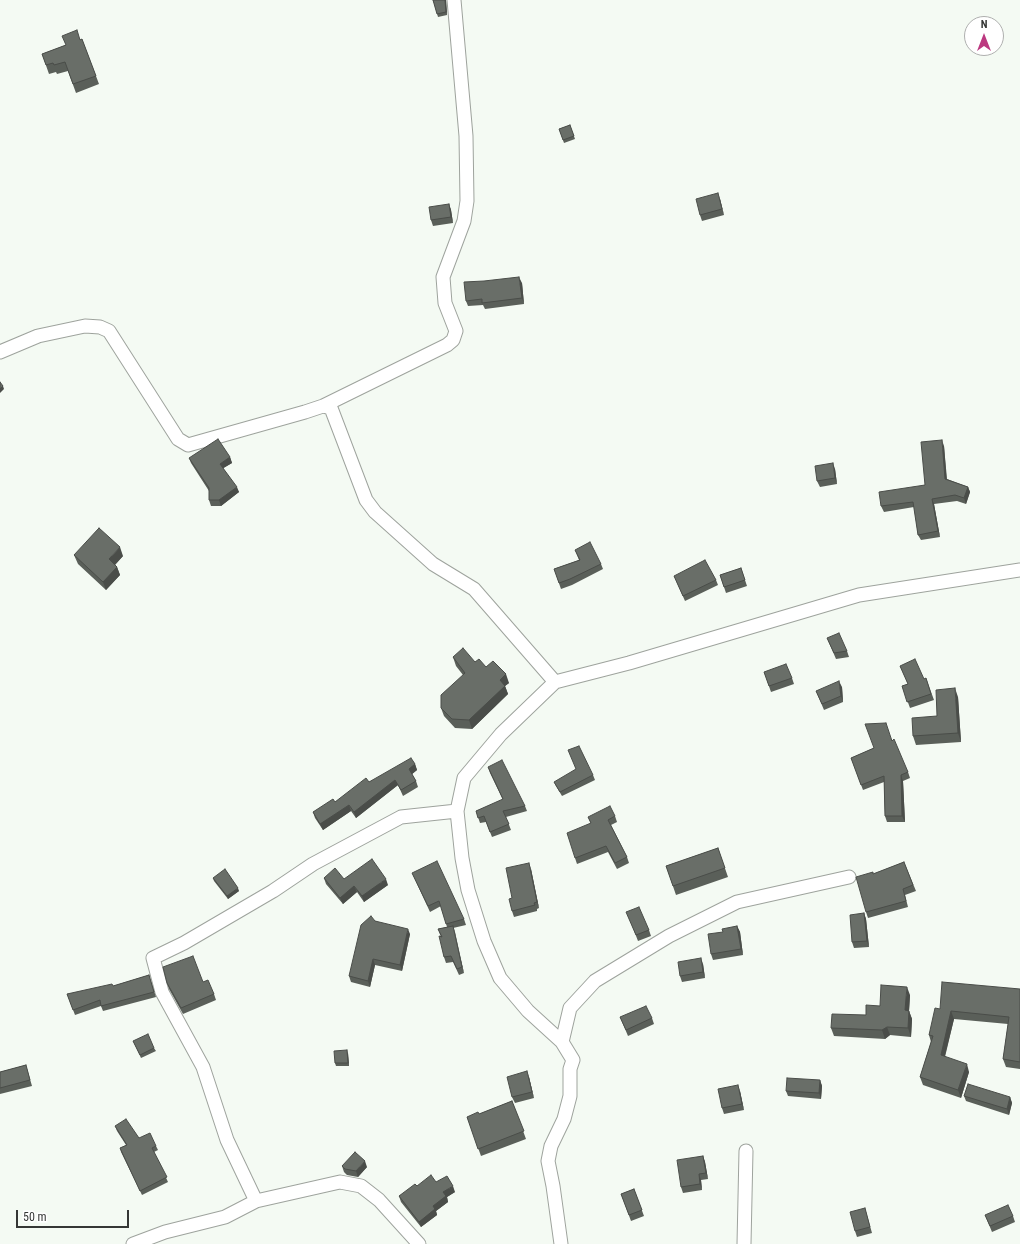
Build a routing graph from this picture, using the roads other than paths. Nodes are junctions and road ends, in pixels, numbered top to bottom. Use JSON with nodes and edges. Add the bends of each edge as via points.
{"nodes":[{"id":1,"x":454,"y":0,"type":"edge"},
{"id":2,"x":0,"y":352,"type":"edge"},
{"id":3,"x":322,"y":406,"type":"junction"},
{"id":4,"x":1020,"y":570,"type":"edge"},
{"id":5,"x":555,"y":682,"type":"junction"},
{"id":6,"x":456,"y":811,"type":"junction"},
{"id":7,"x":849,"y":877,"type":"dead end"},
{"id":8,"x":562,"y":1042,"type":"junction"},
{"id":9,"x":746,"y":1151,"type":"dead end"},
{"id":10,"x":256,"y":1201,"type":"junction"},
{"id":11,"x":133,"y":1244,"type":"edge"},
{"id":12,"x":419,"y":1244,"type":"edge"},
{"id":13,"x":561,"y":1244,"type":"edge"},
{"id":14,"x":744,"y":1244,"type":"edge"}],
"edges":[{"from":1,"to":3,"type":"street","via":[[466,136],[467,201],[464,221],[443,277],[445,303],[456,331],[446,345]]},
{"from":2,"to":3,"type":"street","via":[[38,336],[85,326],[100,327],[109,331],[178,439],[188,445]]},
{"from":3,"to":5,"type":"street","via":[[331,408],[366,500],[375,512],[433,564],[474,589]]},
{"from":4,"to":5,"type":"street","via":[[859,595],[629,663]]},
{"from":5,"to":6,"type":"street","via":[[501,734],[464,778]]},
{"from":6,"to":8,"type":"street","via":[[468,890],[484,941],[500,978],[528,1011]]},
{"from":6,"to":10,"type":"street","via":[[401,817],[312,864],[274,891],[153,958],[162,992],[203,1067],[227,1140]]},
{"from":7,"to":8,"type":"street","via":[[737,902],[669,936],[595,980],[570,1008]]},
{"from":8,"to":13,"type":"street","via":[[573,1060],[570,1069],[570,1096],[548,1161]]},
{"from":9,"to":14,"type":"street"},
{"from":10,"to":11,"type":"street","via":[[225,1217],[165,1232]]},
{"from":10,"to":12,"type":"street","via":[[340,1182],[361,1186],[379,1200]]}]}
